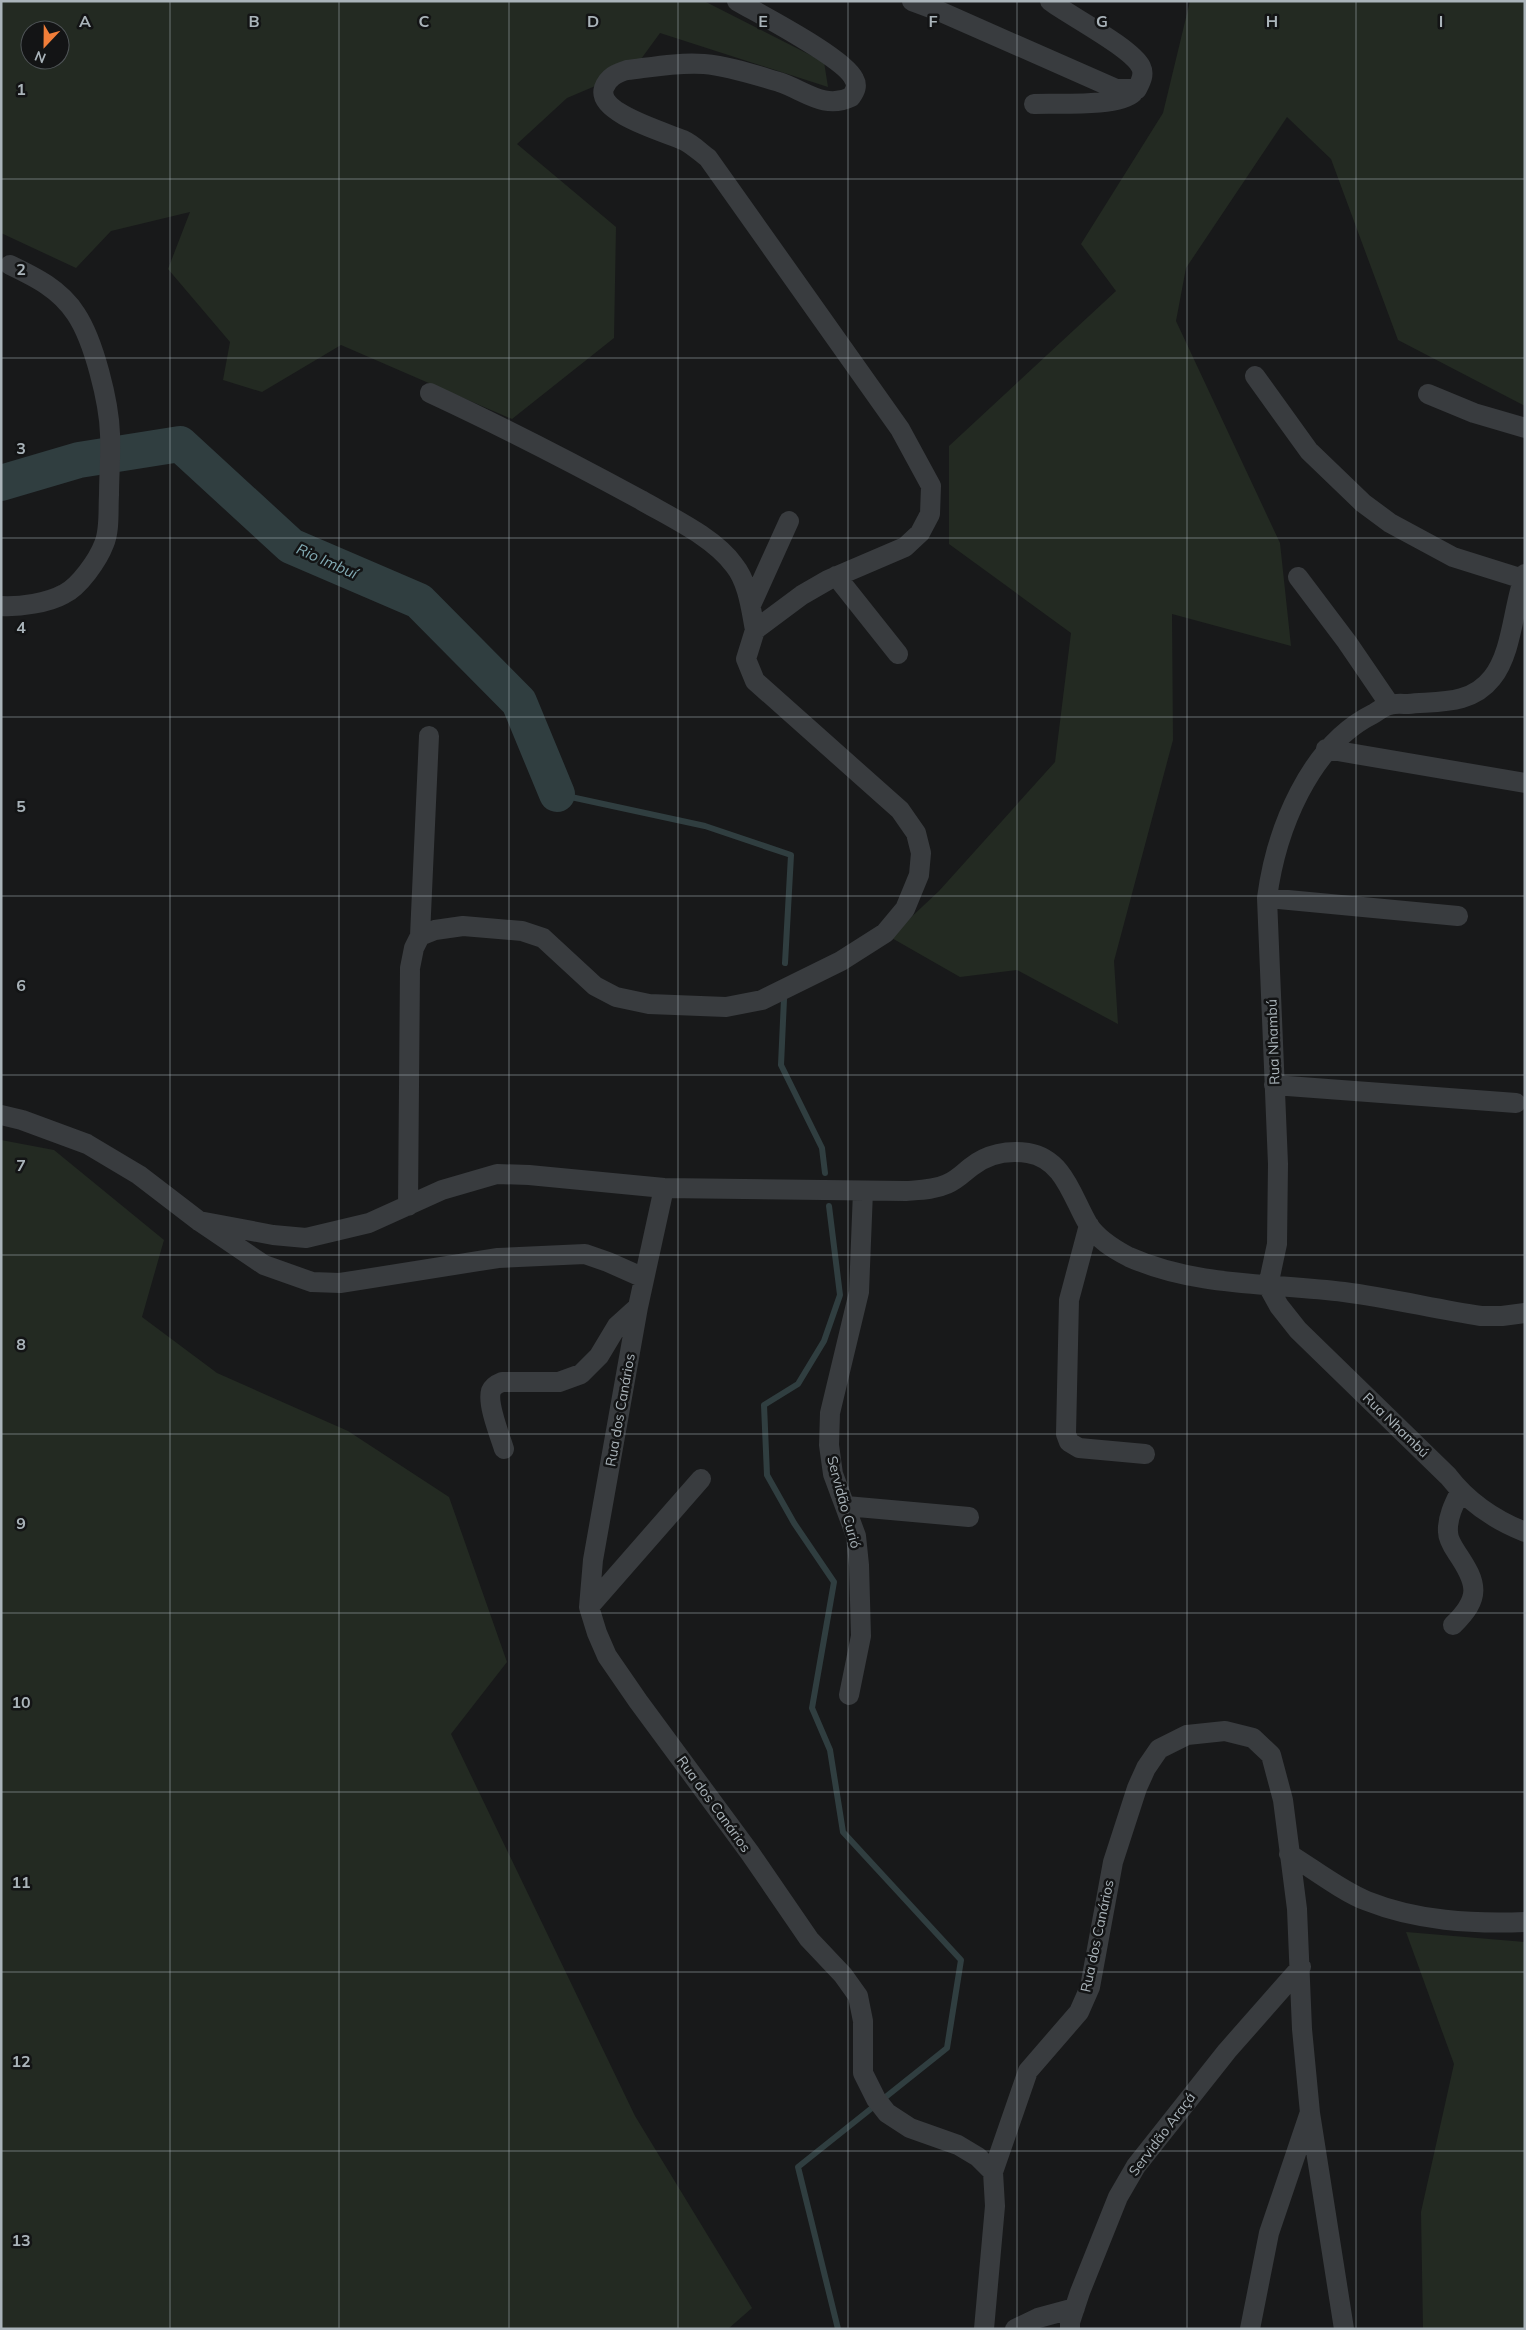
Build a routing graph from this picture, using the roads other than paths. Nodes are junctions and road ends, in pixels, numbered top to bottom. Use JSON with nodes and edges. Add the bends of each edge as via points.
{"nodes":[{"id":1,"x":737,"y":1,"type":"edge"},
{"id":2,"x":912,"y":1,"type":"edge"},
{"id":3,"x":1050,"y":1,"type":"edge"},
{"id":4,"x":1137,"y":90,"type":"junction"},
{"id":5,"x":1034,"y":104,"type":"dead end"},
{"id":6,"x":10,"y":265,"type":"dead end"},
{"id":7,"x":1255,"y":376,"type":"dead end"},
{"id":8,"x":430,"y":393,"type":"dead end"},
{"id":9,"x":1428,"y":394,"type":"dead end"},
{"id":10,"x":1525,"y":428,"type":"edge"},
{"id":11,"x":789,"y":521,"type":"dead end"},
{"id":12,"x":836,"y":576,"type":"junction"},
{"id":13,"x":1524,"y":576,"type":"edge"},
{"id":14,"x":1298,"y":577,"type":"dead end"},
{"id":15,"x":751,"y":605,"type":"junction"},
{"id":16,"x":1,"y":606,"type":"edge"},
{"id":17,"x":755,"y":630,"type":"junction"},
{"id":18,"x":898,"y":654,"type":"dead end"},
{"id":19,"x":1390,"y":705,"type":"junction"},
{"id":20,"x":429,"y":736,"type":"dead end"},
{"id":21,"x":1326,"y":749,"type":"junction"},
{"id":22,"x":1525,"y":783,"type":"edge"},
{"id":23,"x":1267,"y":898,"type":"junction"},
{"id":24,"x":1458,"y":916,"type":"dead end"},
{"id":25,"x":420,"y":936,"type":"junction"},
{"id":26,"x":1274,"y":1085,"type":"junction"},
{"id":27,"x":1516,"y":1103,"type":"dead end"},
{"id":28,"x":1,"y":1115,"type":"edge"},
{"id":29,"x":664,"y":1188,"type":"junction"},
{"id":30,"x":863,"y":1191,"type":"junction"},
{"id":31,"x":408,"y":1206,"type":"junction"},
{"id":32,"x":199,"y":1221,"type":"junction"},
{"id":33,"x":1089,"y":1226,"type":"junction"},
{"id":34,"x":644,"y":1278,"type":"junction"},
{"id":35,"x":1268,"y":1286,"type":"junction"},
{"id":36,"x":638,"y":1307,"type":"junction"},
{"id":37,"x":1525,"y":1313,"type":"edge"},
{"id":38,"x":504,"y":1449,"type":"dead end"},
{"id":39,"x":1145,"y":1454,"type":"dead end"},
{"id":40,"x":700,"y":1479,"type":"dead end"},
{"id":41,"x":1460,"y":1492,"type":"junction"},
{"id":42,"x":846,"y":1506,"type":"junction"},
{"id":43,"x":969,"y":1517,"type":"dead end"},
{"id":44,"x":1525,"y":1532,"type":"edge"},
{"id":45,"x":589,"y":1607,"type":"junction"},
{"id":46,"x":1453,"y":1625,"type":"dead end"},
{"id":47,"x":849,"y":1694,"type":"dead end"},
{"id":48,"x":1289,"y":1854,"type":"junction"},
{"id":49,"x":1525,"y":1922,"type":"edge"},
{"id":50,"x":1301,"y":1967,"type":"junction"},
{"id":51,"x":1310,"y":2113,"type":"junction"},
{"id":52,"x":993,"y":2172,"type":"junction"},
{"id":53,"x":1075,"y":2308,"type":"junction"},
{"id":54,"x":984,"y":2329,"type":"edge"},
{"id":55,"x":1015,"y":2329,"type":"edge"},
{"id":56,"x":1070,"y":2329,"type":"edge"},
{"id":57,"x":1250,"y":2329,"type":"edge"},
{"id":58,"x":1344,"y":2329,"type":"edge"}],
"edges":[{"from":1,"to":12,"type":"street","via":[[816,47],[845,68],[856,84],[851,97],[841,102],[822,101],[782,83],[703,64],[627,70],[617,73],[603,91],[605,100],[617,112],[685,141],[708,158],[900,429],[930,486],[930,514],[920,533],[904,547]]},
{"from":2,"to":4,"type":"street","via":[[1116,89]]},
{"from":3,"to":4,"type":"street","via":[[1114,42],[1134,59],[1142,68]]},
{"from":4,"to":5,"type":"street","via":[[1129,97],[1104,102]]},
{"from":6,"to":16,"type":"street","via":[[57,292],[76,314],[98,368],[110,433],[108,522],[105,544],[87,574],[65,594],[19,607]]},
{"from":7,"to":13,"type":"street","via":[[1309,451],[1363,503],[1390,523],[1453,557]]},
{"from":8,"to":15,"type":"street","via":[[519,434],[680,522],[713,544],[735,565]]},
{"from":9,"to":10,"type":"street","via":[[1474,413]]},
{"from":11,"to":15,"type":"street"},
{"from":12,"to":17,"type":"street","via":[[802,595]]},
{"from":12,"to":18,"type":"street"},
{"from":13,"to":19,"type":"street","name":"Rua Nhambú","via":[[1503,656],[1493,678],[1478,692],[1460,700]]},
{"from":14,"to":19,"type":"street"},
{"from":15,"to":17,"type":"street"},
{"from":17,"to":25,"type":"street","via":[[746,660],[755,681],[900,810],[916,833],[919,875],[905,909],[885,933],[841,961],[762,1000],[726,1007],[649,1004],[616,997],[595,986],[542,938],[522,931],[464,926],[435,930]]},
{"from":19,"to":21,"type":"street","name":"Rua Nhambú","via":[[1358,721]]},
{"from":20,"to":25,"type":"street"},
{"from":21,"to":22,"type":"street"},
{"from":21,"to":23,"type":"street","name":"Rua Nhambú","via":[[1308,778],[1284,830],[1270,873]]},
{"from":23,"to":24,"type":"street"},
{"from":23,"to":26,"type":"street","name":"Rua Nhambú"},
{"from":25,"to":31,"type":"street","via":[[410,968]]},
{"from":26,"to":27,"type":"street"},
{"from":26,"to":35,"type":"street","name":"Rua Nhambú","via":[[1277,1244]]},
{"from":28,"to":32,"type":"street","via":[[87,1144],[139,1175]]},
{"from":29,"to":30,"type":"street"},
{"from":29,"to":31,"type":"street","via":[[497,1174],[442,1190]]},
{"from":29,"to":34,"type":"street","name":"Rua dos Canários"},
{"from":30,"to":33,"type":"street","via":[[934,1189],[961,1176],[988,1157],[1009,1151],[1029,1153],[1044,1157],[1058,1170],[1069,1184]]},
{"from":30,"to":42,"type":"street","name":"Servidão Curió","via":[[859,1292],[830,1413],[830,1455]]},
{"from":31,"to":32,"type":"street","via":[[369,1223],[306,1238]]},
{"from":32,"to":34,"type":"street","via":[[264,1266],[312,1282],[340,1283],[498,1258],[585,1254]]},
{"from":33,"to":35,"type":"street","via":[[1106,1244],[1129,1257],[1164,1269],[1234,1283]]},
{"from":33,"to":39,"type":"street","via":[[1069,1300],[1066,1434],[1069,1442],[1079,1448]]},
{"from":34,"to":36,"type":"street","name":"Rua dos Canários"},
{"from":35,"to":37,"type":"street","via":[[1382,1298],[1481,1316]]},
{"from":35,"to":41,"type":"street","name":"Rua Nhambú","via":[[1298,1330],[1448,1476]]},
{"from":36,"to":38,"type":"street","via":[[617,1326],[599,1356],[581,1374],[559,1382],[502,1382],[494,1385],[491,1404]]},
{"from":36,"to":45,"type":"street","name":"Rua dos Canários","via":[[593,1560]]},
{"from":40,"to":45,"type":"street"},
{"from":41,"to":44,"type":"street","name":"Rua Nhambú","via":[[1504,1524]]},
{"from":41,"to":46,"type":"street","via":[[1452,1509],[1448,1533],[1452,1546],[1473,1580],[1474,1594],[1467,1612]]},
{"from":42,"to":43,"type":"street"},
{"from":42,"to":47,"type":"street","name":"Servidão Curió","via":[[856,1536],[862,1613]]},
{"from":45,"to":52,"type":"street","name":"Rua dos Canários","via":[[607,1656],[638,1701],[809,1939],[858,1996],[863,2021],[863,2073],[882,2106],[910,2128],[978,2157]]},
{"from":48,"to":49,"type":"street","via":[[1365,1901],[1402,1913],[1451,1920]]},
{"from":48,"to":50,"type":"street","name":"Rua dos Canários"},
{"from":48,"to":52,"type":"street","name":"Rua dos Canários","via":[[1279,1779],[1270,1755],[1254,1738],[1225,1731],[1187,1735],[1159,1748],[1137,1788],[1113,1862],[1090,1987],[1079,2012],[1028,2071]]},
{"from":50,"to":51,"type":"street","name":"Rua dos Canários","via":[[1302,2029]]},
{"from":50,"to":53,"type":"street","name":"Servidão Araçá","via":[[1227,2051],[1136,2166],[1118,2197]]},
{"from":51,"to":57,"type":"street","via":[[1269,2232]]},
{"from":51,"to":58,"type":"street","name":"Rua dos Canários"},
{"from":52,"to":54,"type":"street","via":[[995,2206]]},
{"from":53,"to":55,"type":"street","via":[[1038,2318]]},
{"from":53,"to":56,"type":"street","name":"Servidão Araçá"}]}
